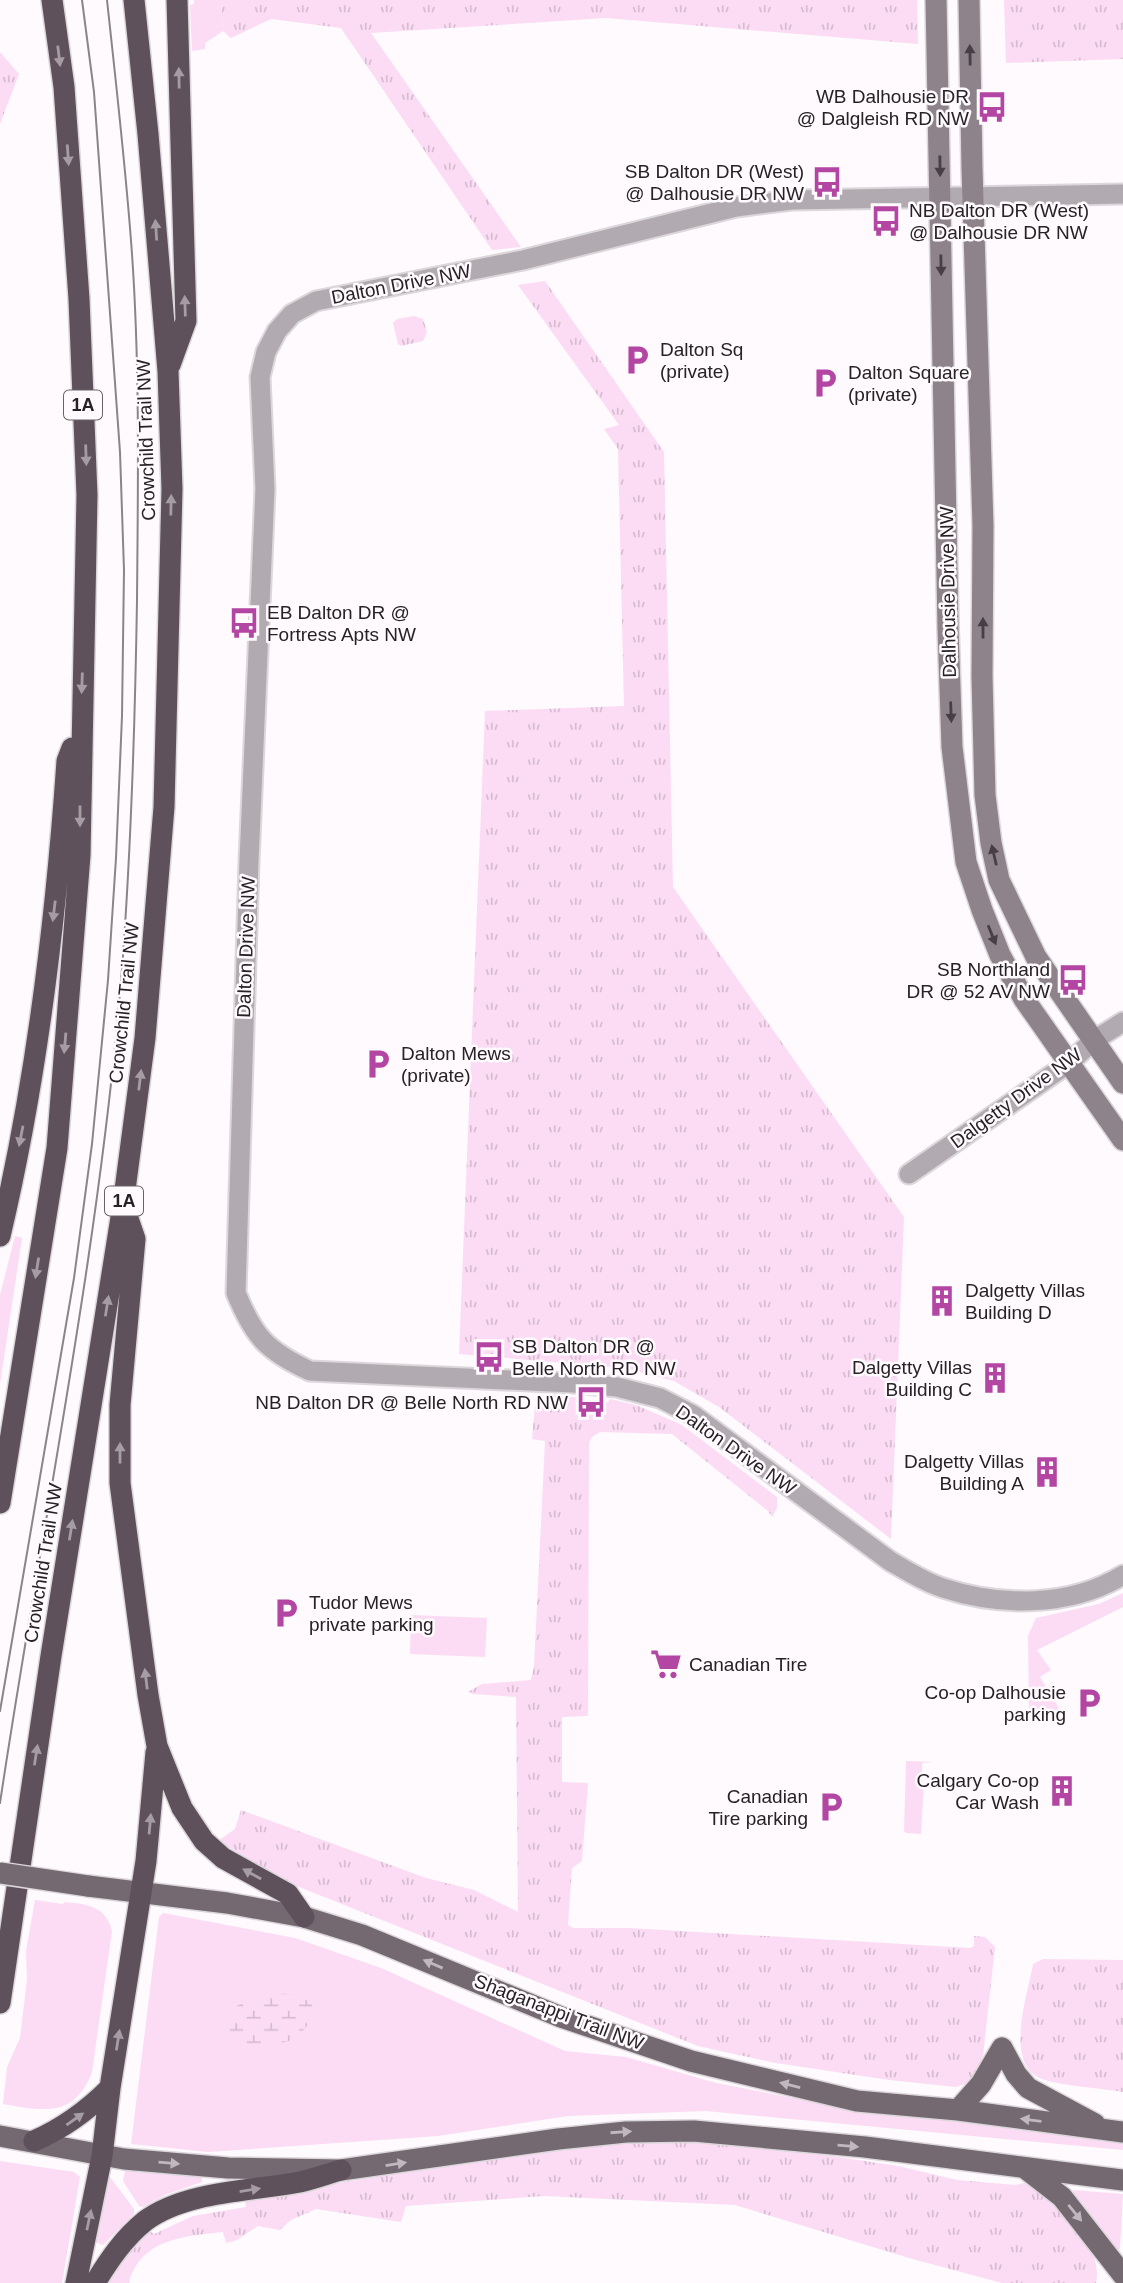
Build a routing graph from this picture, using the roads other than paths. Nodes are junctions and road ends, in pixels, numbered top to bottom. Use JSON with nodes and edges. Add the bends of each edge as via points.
{"nodes":[{"id":1,"x":52,"y":0,"type":"edge"},
{"id":2,"x":134,"y":0,"type":"edge"},
{"id":3,"x":177,"y":0,"type":"edge"},
{"id":4,"x":936,"y":0,"type":"edge"},
{"id":5,"x":970,"y":0,"type":"edge"},
{"id":6,"x":1123,"y":194,"type":"edge"},
{"id":7,"x":940,"y":196,"type":"junction"},
{"id":8,"x":974,"y":197,"type":"junction"},
{"id":9,"x":168,"y":371,"type":"junction"},
{"id":10,"x":81,"y":723,"type":"junction"},
{"id":11,"x":1123,"y":1022,"type":"edge"},
{"id":12,"x":1093,"y":1041,"type":"junction"},
{"id":13,"x":1069,"y":1063,"type":"junction"},
{"id":14,"x":1123,"y":1083,"type":"edge"},
{"id":15,"x":1123,"y":1140,"type":"edge"},
{"id":16,"x":909,"y":1174,"type":"dead end"},
{"id":17,"x":123,"y":1205,"type":"junction"},
{"id":18,"x":0,"y":1236,"type":"edge"},
{"id":19,"x":0,"y":1503,"type":"edge"},
{"id":20,"x":1123,"y":1575,"type":"edge"},
{"id":21,"x":157,"y":1746,"type":"junction"},
{"id":22,"x":0,"y":1873,"type":"edge"},
{"id":23,"x":142,"y":1892,"type":"junction"},
{"id":24,"x":304,"y":1917,"type":"junction"},
{"id":25,"x":0,"y":2003,"type":"edge"},
{"id":26,"x":110,"y":2088,"type":"junction"},
{"id":27,"x":958,"y":2110,"type":"junction"},
{"id":28,"x":1114,"y":2131,"type":"edge"},
{"id":29,"x":0,"y":2136,"type":"edge"},
{"id":30,"x":34,"y":2141,"type":"junction"},
{"id":31,"x":102,"y":2156,"type":"junction"},
{"id":32,"x":1024,"y":2168,"type":"junction"},
{"id":33,"x":341,"y":2170,"type":"junction"},
{"id":34,"x":1123,"y":2180,"type":"edge"},
{"id":35,"x":1123,"y":2275,"type":"edge"},
{"id":36,"x":76,"y":2283,"type":"edge"},
{"id":37,"x":95,"y":2283,"type":"edge"}],
"edges":[{"from":1,"to":10,"type":"highway","number":"1A","one_way":true,"via":[[64,87],[79,299],[87,495]]},
{"from":9,"to":2,"type":"highway","name":"Crowchild Trail NW","number":"1A","one_way":true},
{"from":9,"to":3,"type":"highway","one_way":true,"via":[[186,321]]},
{"from":4,"to":7,"type":"street","name":"Dalhousie Drive NW","one_way":true},
{"from":8,"to":5,"type":"street","name":"Dalhousie Drive NW","one_way":true},
{"from":6,"to":8,"type":"street","name":"Dalton Drive NW"},
{"from":7,"to":8,"type":"street","name":"Dalton Drive NW"},
{"from":7,"to":13,"type":"street","name":"Dalhousie Drive NW","one_way":true,"via":[[948,628],[959,818],[966,862],[1000,955]]},
{"from":7,"to":20,"type":"street","name":"Dalton Drive NW","via":[[792,200],[736,207],[523,260],[349,292],[292,314],[277,331],[260,377],[265,489],[236,1293],[247,1322],[266,1345],[310,1371],[573,1383],[617,1387],[660,1398],[693,1415],[890,1561],[941,1587],[1005,1600],[1071,1597]]},
{"from":12,"to":8,"type":"street","name":"Dalhousie Drive NW","one_way":true,"via":[[1014,916],[991,844],[985,795]]},
{"from":17,"to":9,"type":"highway","name":"Crowchild Trail NW","number":"1A","one_way":true,"via":[[145,1038],[164,807],[172,489]]},
{"from":10,"to":18,"type":"highway","one_way":true,"via":[[67,761],[60,860],[32,1079]]},
{"from":10,"to":19,"type":"highway","number":"1A","one_way":true,"via":[[80,855],[57,1148]]},
{"from":11,"to":12,"type":"street","name":"Dalgetty Drive NW"},
{"from":12,"to":13,"type":"street","name":"Dalgetty Drive NW"},
{"from":12,"to":14,"type":"street","name":"Dalhousie Drive NW"},
{"from":13,"to":15,"type":"street","name":"Dalhousie Drive NW"},
{"from":13,"to":16,"type":"street","name":"Dalgetty Drive NW"},
{"from":21,"to":17,"type":"highway","one_way":true,"via":[[120,1483],[120,1405],[135,1239]]},
{"from":25,"to":17,"type":"highway","name":"Crowchild Trail NW","number":"1A","one_way":true},
{"from":23,"to":21,"type":"highway","one_way":true},
{"from":24,"to":21,"type":"highway","one_way":true,"via":[[288,1894],[223,1858],[204,1841],[182,1808]]},
{"from":22,"to":23,"type":"main road","name":"Shaganappi Trail NW","bridge":true},
{"from":23,"to":24,"type":"main road","name":"Shaganappi Trail NW"},
{"from":26,"to":23,"type":"highway","one_way":true},
{"from":27,"to":24,"type":"main road","name":"Shaganappi Trail NW","one_way":true,"via":[[857,2101],[691,2061],[561,2017],[362,1935]]},
{"from":30,"to":26,"type":"highway","one_way":true,"via":[[71,2122]]},
{"from":26,"to":31,"type":"highway"},
{"from":28,"to":27,"type":"main road","name":"Shaganappi Trail NW","one_way":true},
{"from":27,"to":28,"type":"main road","via":[[981,2084],[1002,2048],[1028,2088]]},
{"from":29,"to":30,"type":"main road"},
{"from":30,"to":31,"type":"main road"},
{"from":31,"to":33,"type":"main road","one_way":true,"via":[[228,2168]]},
{"from":36,"to":31,"type":"highway","one_way":true},
{"from":33,"to":32,"type":"main road","one_way":true,"via":[[572,2137],[694,2131]]},
{"from":32,"to":34,"type":"main road"},
{"from":32,"to":35,"type":"main road","one_way":true,"via":[[1062,2197]]},
{"from":37,"to":33,"type":"highway","one_way":true,"via":[[114,2252],[146,2221],[165,2210],[191,2200]]}]}
